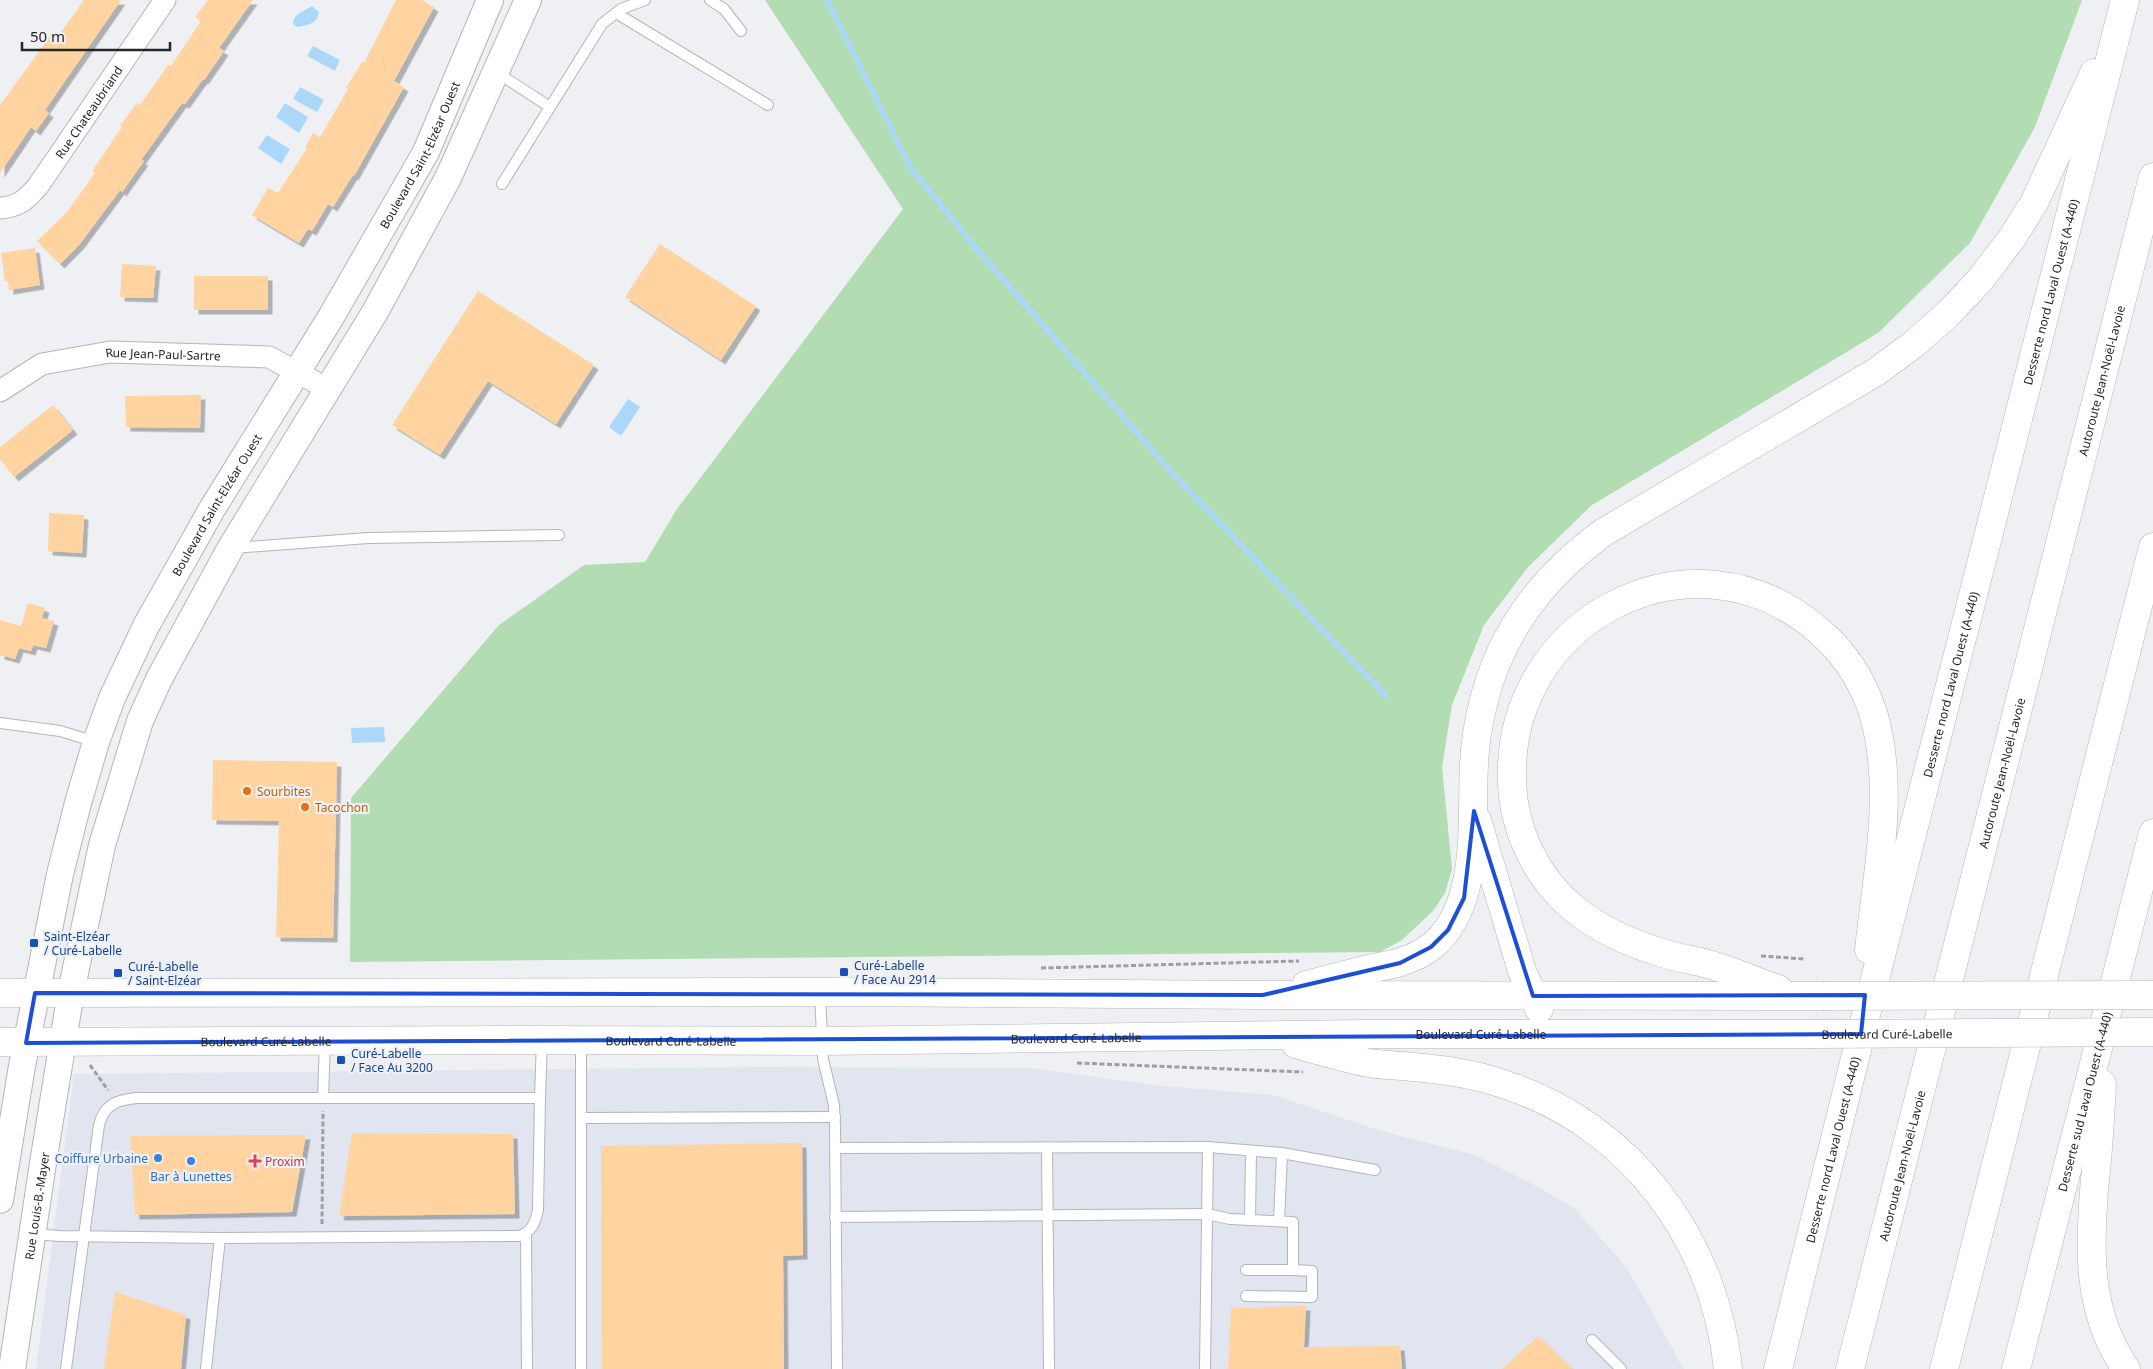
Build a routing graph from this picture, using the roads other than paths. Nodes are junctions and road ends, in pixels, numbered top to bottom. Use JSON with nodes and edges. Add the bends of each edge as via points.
{"nodes":[{"id":1,"x":165,"y":0,"type":"edge"},
{"id":2,"x":490,"y":0,"type":"edge"},
{"id":3,"x":528,"y":0,"type":"edge"},
{"id":4,"x":645,"y":0,"type":"edge"},
{"id":5,"x":710,"y":0,"type":"edge"},
{"id":6,"x":2124,"y":5,"type":"edge"},
{"id":7,"x":616,"y":13,"type":"junction"},
{"id":8,"x":741,"y":31,"type":"dead end"},
{"id":9,"x":496,"y":72,"type":"junction"},
{"id":10,"x":768,"y":105,"type":"dead end"},
{"id":11,"x":550,"y":107,"type":"junction"},
{"id":12,"x":2153,"y":177,"type":"edge"},
{"id":13,"x":502,"y":184,"type":"dead end"},
{"id":14,"x":0,"y":208,"type":"edge"},
{"id":15,"x":298,"y":372,"type":"junction"},
{"id":16,"x":328,"y":389,"type":"junction"},
{"id":17,"x":0,"y":391,"type":"edge"},
{"id":18,"x":559,"y":535,"type":"dead end"},
{"id":19,"x":2153,"y":547,"type":"edge"},
{"id":20,"x":230,"y":549,"type":"junction"},
{"id":21,"x":0,"y":723,"type":"edge"},
{"id":22,"x":96,"y":742,"type":"junction"},
{"id":23,"x":1474,"y":811,"type":"junction"},
{"id":24,"x":2153,"y":833,"type":"edge"},
{"id":25,"x":71,"y":992,"type":"junction"},
{"id":26,"x":820,"y":992,"type":"junction"},
{"id":27,"x":0,"y":993,"type":"edge"},
{"id":28,"x":35,"y":993,"type":"junction"},
{"id":29,"x":1263,"y":995,"type":"junction"},
{"id":30,"x":2153,"y":995,"type":"edge"},
{"id":31,"x":1533,"y":996,"type":"junction"},
{"id":32,"x":1809,"y":996,"type":"junction"},
{"id":33,"x":2106,"y":1015,"type":"junction"},
{"id":34,"x":2153,"y":1032,"type":"edge"},
{"id":35,"x":1550,"y":1034,"type":"junction"},
{"id":36,"x":1260,"y":1036,"type":"junction"},
{"id":37,"x":1860,"y":1038,"type":"junction"},
{"id":38,"x":542,"y":1040,"type":"junction"},
{"id":39,"x":581,"y":1040,"type":"junction"},
{"id":40,"x":324,"y":1041,"type":"junction"},
{"id":41,"x":822,"y":1041,"type":"junction"},
{"id":42,"x":13,"y":1042,"type":"edge"},
{"id":43,"x":62,"y":1042,"type":"junction"},
{"id":44,"x":323,"y":1098,"type":"junction"},
{"id":45,"x":540,"y":1098,"type":"junction"},
{"id":46,"x":834,"y":1117,"type":"junction"},
{"id":47,"x":581,"y":1118,"type":"junction"},
{"id":48,"x":1208,"y":1147,"type":"junction"},
{"id":49,"x":835,"y":1148,"type":"junction"},
{"id":50,"x":1047,"y":1148,"type":"junction"},
{"id":51,"x":1251,"y":1151,"type":"junction"},
{"id":52,"x":1282,"y":1153,"type":"junction"},
{"id":53,"x":1375,"y":1170,"type":"dead end"},
{"id":54,"x":0,"y":1200,"type":"edge"},
{"id":55,"x":1207,"y":1214,"type":"junction"},
{"id":56,"x":1048,"y":1215,"type":"junction"},
{"id":57,"x":835,"y":1217,"type":"junction"},
{"id":58,"x":1250,"y":1220,"type":"junction"},
{"id":59,"x":1279,"y":1221,"type":"junction"},
{"id":60,"x":33,"y":1234,"type":"junction"},
{"id":61,"x":526,"y":1234,"type":"junction"},
{"id":62,"x":82,"y":1237,"type":"junction"},
{"id":63,"x":220,"y":1238,"type":"junction"},
{"id":64,"x":1246,"y":1270,"type":"dead end"},
{"id":65,"x":1292,"y":1270,"type":"junction"},
{"id":66,"x":1246,"y":1296,"type":"dead end"},
{"id":67,"x":1592,"y":1340,"type":"dead end"},
{"id":68,"x":12,"y":1369,"type":"edge"},
{"id":69,"x":66,"y":1369,"type":"edge"},
{"id":70,"x":206,"y":1369,"type":"edge"},
{"id":71,"x":527,"y":1369,"type":"edge"},
{"id":72,"x":581,"y":1369,"type":"edge"},
{"id":73,"x":837,"y":1369,"type":"edge"},
{"id":74,"x":1049,"y":1369,"type":"edge"},
{"id":75,"x":1205,"y":1369,"type":"edge"},
{"id":76,"x":1621,"y":1369,"type":"edge"},
{"id":77,"x":1728,"y":1369,"type":"edge"},
{"id":78,"x":1778,"y":1369,"type":"edge"},
{"id":79,"x":1850,"y":1369,"type":"edge"},
{"id":80,"x":1944,"y":1369,"type":"edge"},
{"id":81,"x":2016,"y":1369,"type":"edge"},
{"id":82,"x":2126,"y":1369,"type":"edge"}],
"edges":[{"from":1,"to":14,"type":"street","name":"Rue Chateaubriand","via":[[38,186],[25,201]]},
{"from":2,"to":15,"type":"street","name":"Boulevard Saint-Elzéar Ouest","via":[[426,152]]},
{"from":3,"to":9,"type":"street"},
{"from":4,"to":7,"type":"lane"},
{"from":5,"to":8,"type":"lane","via":[[724,8]]},
{"from":6,"to":23,"type":"main road","via":[[2034,203],[1996,260],[1949,313],[1876,372],[1604,532],[1544,584],[1506,642],[1487,690],[1474,764]]},
{"from":6,"to":37,"type":"main road","name":"Desserte nord Laval Ouest (A-440)"},
{"from":7,"to":10,"type":"lane"},
{"from":7,"to":11,"type":"lane","via":[[602,24]]},
{"from":9,"to":11,"type":"lane"},
{"from":9,"to":16,"type":"street","via":[[448,178]]},
{"from":11,"to":13,"type":"lane"},
{"from":12,"to":79,"type":"main road","name":"Autoroute Jean-Noël-Lavoie"},
{"from":15,"to":16,"type":"street","name":"Rue Jean-Paul-Sartre"},
{"from":15,"to":17,"type":"street","name":"Rue Jean-Paul-Sartre","via":[[269,357],[110,352],[42,364]]},
{"from":15,"to":22,"type":"street","name":"Boulevard Saint-Elzéar Ouest","via":[[171,580],[126,666]]},
{"from":16,"to":20,"type":"street"},
{"from":18,"to":20,"type":"lane","via":[[368,538]]},
{"from":19,"to":80,"type":"main road"},
{"from":20,"to":25,"type":"street","via":[[159,679],[140,721],[102,845]]},
{"from":21,"to":22,"type":"lane","via":[[60,732]]},
{"from":22,"to":28,"type":"street","name":"Boulevard Saint-Elzéar Ouest","via":[[69,834]]},
{"from":23,"to":29,"type":"main road","via":[[1464,898],[1448,930],[1431,947],[1400,963]]},
{"from":23,"to":31,"type":"main road","via":[[1522,971]]},
{"from":24,"to":33,"type":"main road","name":"Desserte sud Laval Ouest (A-440)"},
{"from":25,"to":26,"type":"main road"},
{"from":25,"to":28,"type":"main road"},
{"from":25,"to":43,"type":"street"},
{"from":26,"to":29,"type":"main road"},
{"from":26,"to":41,"type":"lane"},
{"from":27,"to":28,"type":"main road"},
{"from":28,"to":42,"type":"street","name":"Boulevard Saint-Elzéar Ouest"},
{"from":29,"to":31,"type":"main road"},
{"from":30,"to":32,"type":"main road","bridge":true},
{"from":31,"to":32,"type":"main road"},
{"from":31,"to":35,"type":"main road"},
{"from":32,"to":37,"type":"main road","via":[[1651,950],[1604,929],[1570,905],[1540,870],[1528,848],[1518,822],[1512,786],[1512,748],[1522,707],[1541,668],[1560,645],[1593,616],[1621,601],[1651,590],[1687,585],[1737,588],[1768,598],[1807,620],[1828,639],[1862,685],[1878,733],[1884,804]]},
{"from":33,"to":81,"type":"main road","name":"Desserte sud Laval Ouest (A-440)"},
{"from":33,"to":82,"type":"main road","via":[[2090,1256],[2102,1321]]},
{"from":34,"to":35,"type":"main road","name":"Boulevard Curé-Labelle","bridge":true},
{"from":35,"to":36,"type":"main road","name":"Boulevard Curé-Labelle"},
{"from":36,"to":41,"type":"main road","name":"Boulevard Curé-Labelle"},
{"from":36,"to":77,"type":"main road","via":[[1370,1064],[1451,1071],[1488,1079],[1542,1099],[1590,1128],[1634,1166],[1664,1200],[1686,1234],[1717,1306]]},
{"from":37,"to":78,"type":"main road","name":"Desserte nord Laval Ouest (A-440)"},
{"from":38,"to":39,"type":"main road","name":"Boulevard Curé-Labelle"},
{"from":38,"to":40,"type":"main road","name":"Boulevard Curé-Labelle"},
{"from":38,"to":45,"type":"lane"},
{"from":39,"to":41,"type":"main road","name":"Boulevard Curé-Labelle"},
{"from":39,"to":47,"type":"lane"},
{"from":40,"to":43,"type":"main road","name":"Boulevard Curé-Labelle"},
{"from":40,"to":44,"type":"lane"},
{"from":41,"to":46,"type":"lane"},
{"from":42,"to":43,"type":"main road","name":"Boulevard Curé-Labelle"},
{"from":42,"to":54,"type":"street"},
{"from":43,"to":60,"type":"street","name":"Rue Louis-B.-Mayer"},
{"from":44,"to":45,"type":"lane"},
{"from":44,"to":62,"type":"lane","via":[[136,1098],[110,1104],[99,1125]]},
{"from":45,"to":61,"type":"lane","via":[[538,1204],[532,1228]]},
{"from":46,"to":47,"type":"lane"},
{"from":46,"to":49,"type":"lane"},
{"from":47,"to":72,"type":"lane"},
{"from":48,"to":50,"type":"lane"},
{"from":48,"to":51,"type":"lane"},
{"from":48,"to":55,"type":"lane"},
{"from":49,"to":50,"type":"lane"},
{"from":49,"to":57,"type":"lane"},
{"from":50,"to":56,"type":"lane"},
{"from":51,"to":52,"type":"lane"},
{"from":51,"to":58,"type":"lane"},
{"from":52,"to":53,"type":"lane"},
{"from":52,"to":59,"type":"lane"},
{"from":55,"to":56,"type":"lane"},
{"from":55,"to":58,"type":"lane"},
{"from":55,"to":75,"type":"lane"},
{"from":56,"to":57,"type":"lane"},
{"from":56,"to":74,"type":"lane"},
{"from":57,"to":73,"type":"lane"},
{"from":58,"to":59,"type":"lane"},
{"from":59,"to":65,"type":"lane","via":[[1293,1222]]},
{"from":60,"to":62,"type":"lane"},
{"from":60,"to":68,"type":"street","name":"Rue Louis-B.-Mayer"},
{"from":61,"to":63,"type":"lane"},
{"from":61,"to":71,"type":"lane"},
{"from":62,"to":63,"type":"lane"},
{"from":62,"to":69,"type":"lane"},
{"from":63,"to":70,"type":"lane"},
{"from":64,"to":65,"type":"lane"},
{"from":65,"to":66,"type":"lane","via":[[1312,1271],[1312,1297]]},
{"from":67,"to":76,"type":"lane"}]}
